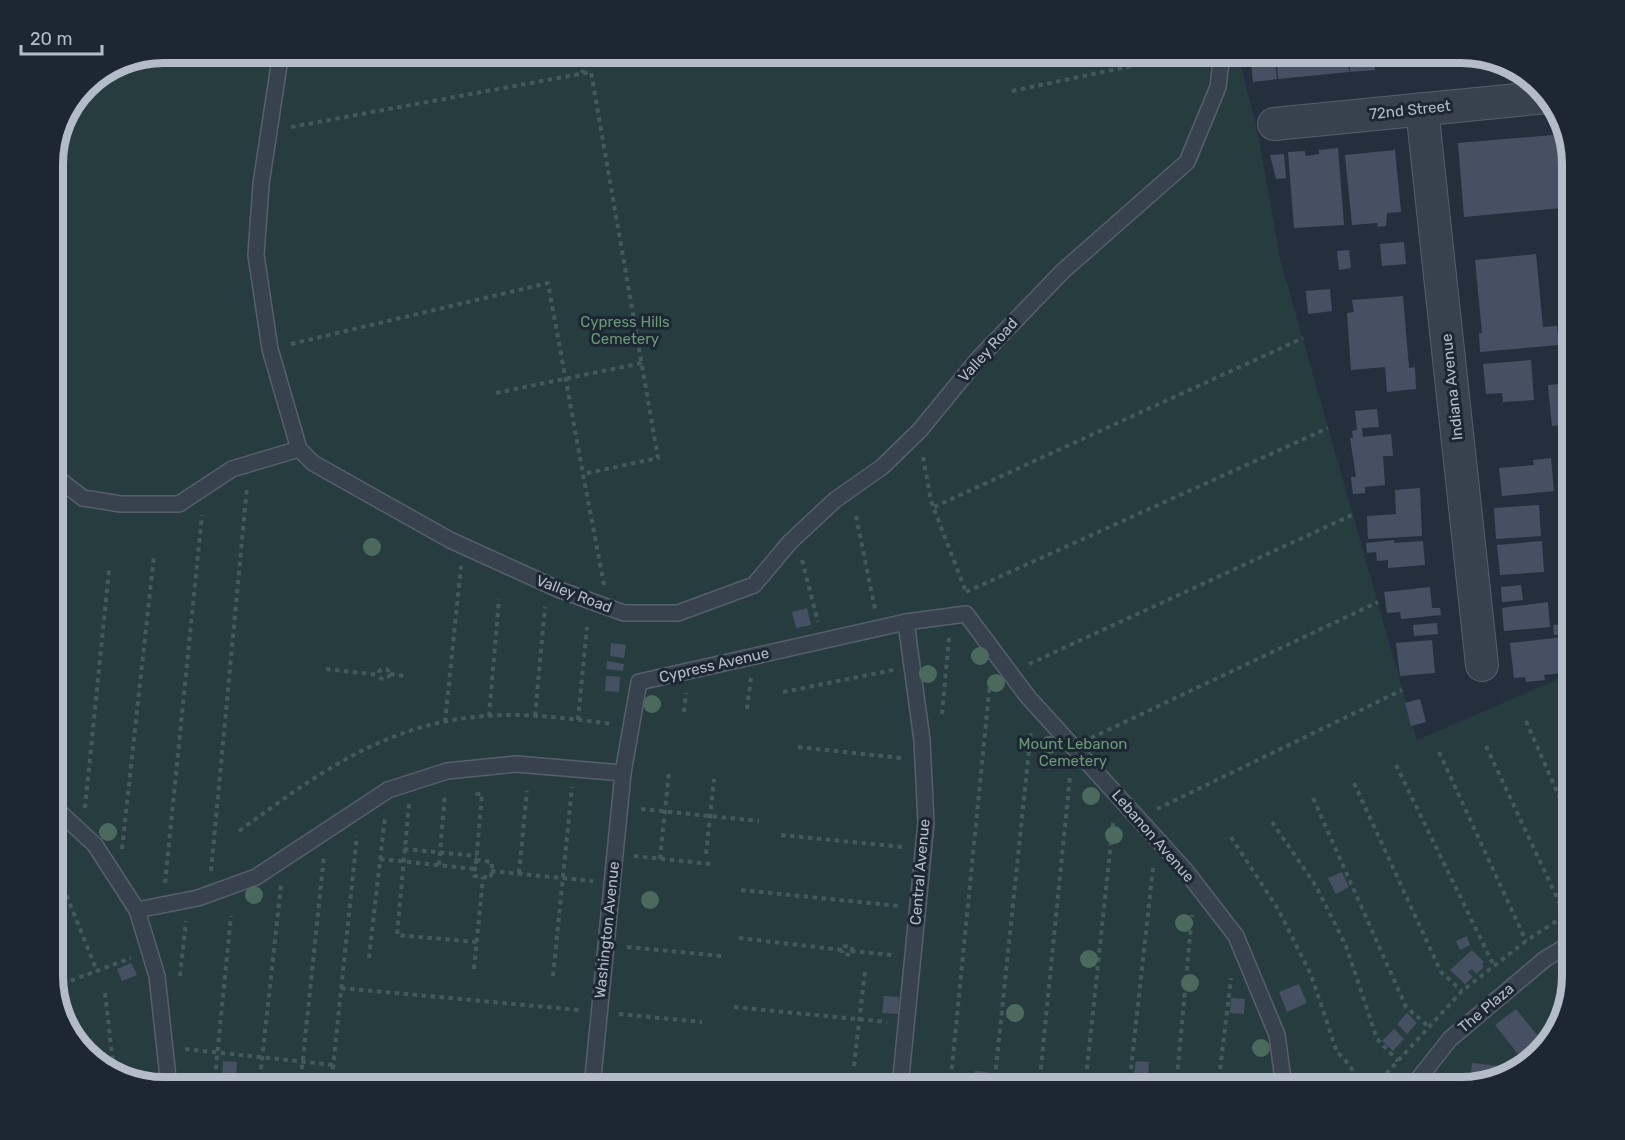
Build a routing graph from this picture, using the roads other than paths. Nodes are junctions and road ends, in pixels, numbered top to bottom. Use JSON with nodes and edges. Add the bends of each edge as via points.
{"nodes":[{"id":1,"x":279,"y":63,"type":"edge"},
{"id":2,"x":1221,"y":63,"type":"edge"},
{"id":3,"x":1537,"y":98,"type":"edge"},
{"id":4,"x":1422,"y":109,"type":"junction"},
{"id":5,"x":1274,"y":124,"type":"dead end"},
{"id":6,"x":298,"y":449,"type":"junction"},
{"id":7,"x":63,"y":483,"type":"edge"},
{"id":8,"x":966,"y":614,"type":"joint"},
{"id":9,"x":906,"y":622,"type":"junction"},
{"id":10,"x":1482,"y":664,"type":"dead end"},
{"id":11,"x":623,"y":773,"type":"junction"},
{"id":12,"x":63,"y":815,"type":"edge"},
{"id":13,"x":136,"y":910,"type":"junction"},
{"id":14,"x":1562,"y":949,"type":"edge"},
{"id":15,"x":167,"y":1077,"type":"edge"},
{"id":16,"x":593,"y":1077,"type":"edge"},
{"id":17,"x":901,"y":1077,"type":"edge"},
{"id":18,"x":1283,"y":1077,"type":"edge"},
{"id":19,"x":1421,"y":1077,"type":"edge"}],
"edges":[{"from":1,"to":6,"type":"lane","via":[[261,184],[256,255],[270,349]]},
{"from":2,"to":6,"type":"lane","name":"Valley Road","via":[[1218,87],[1187,162],[1064,271],[979,358],[920,430],[882,467],[835,500],[797,535],[754,585],[678,613],[624,613],[560,590],[450,540],[313,464]]},
{"from":3,"to":4,"type":"street","name":"72nd Street"},
{"from":4,"to":5,"type":"street","name":"72nd Street"},
{"from":4,"to":10,"type":"street","name":"Indiana Avenue"},
{"from":6,"to":7,"type":"lane","via":[[232,469],[179,504],[121,504],[83,498]]},
{"from":8,"to":9,"type":"lane","name":"Cypress Avenue"},
{"from":8,"to":18,"type":"lane","name":"Lebanon Avenue","via":[[1034,703],[1195,883],[1236,936],[1277,1035]]},
{"from":9,"to":11,"type":"lane","name":"Cypress Avenue","via":[[639,682]]},
{"from":9,"to":17,"type":"lane","name":"Central Avenue","via":[[923,761],[926,823]]},
{"from":11,"to":13,"type":"lane","via":[[516,764],[447,771],[388,790],[256,877],[188,900]]},
{"from":11,"to":16,"type":"lane","name":"Washington Avenue"},
{"from":12,"to":13,"type":"lane","via":[[95,846]]},
{"from":13,"to":15,"type":"lane","via":[[157,976]]},
{"from":14,"to":19,"type":"lane","name":"The Plaza","via":[[1450,1039]]}]}
